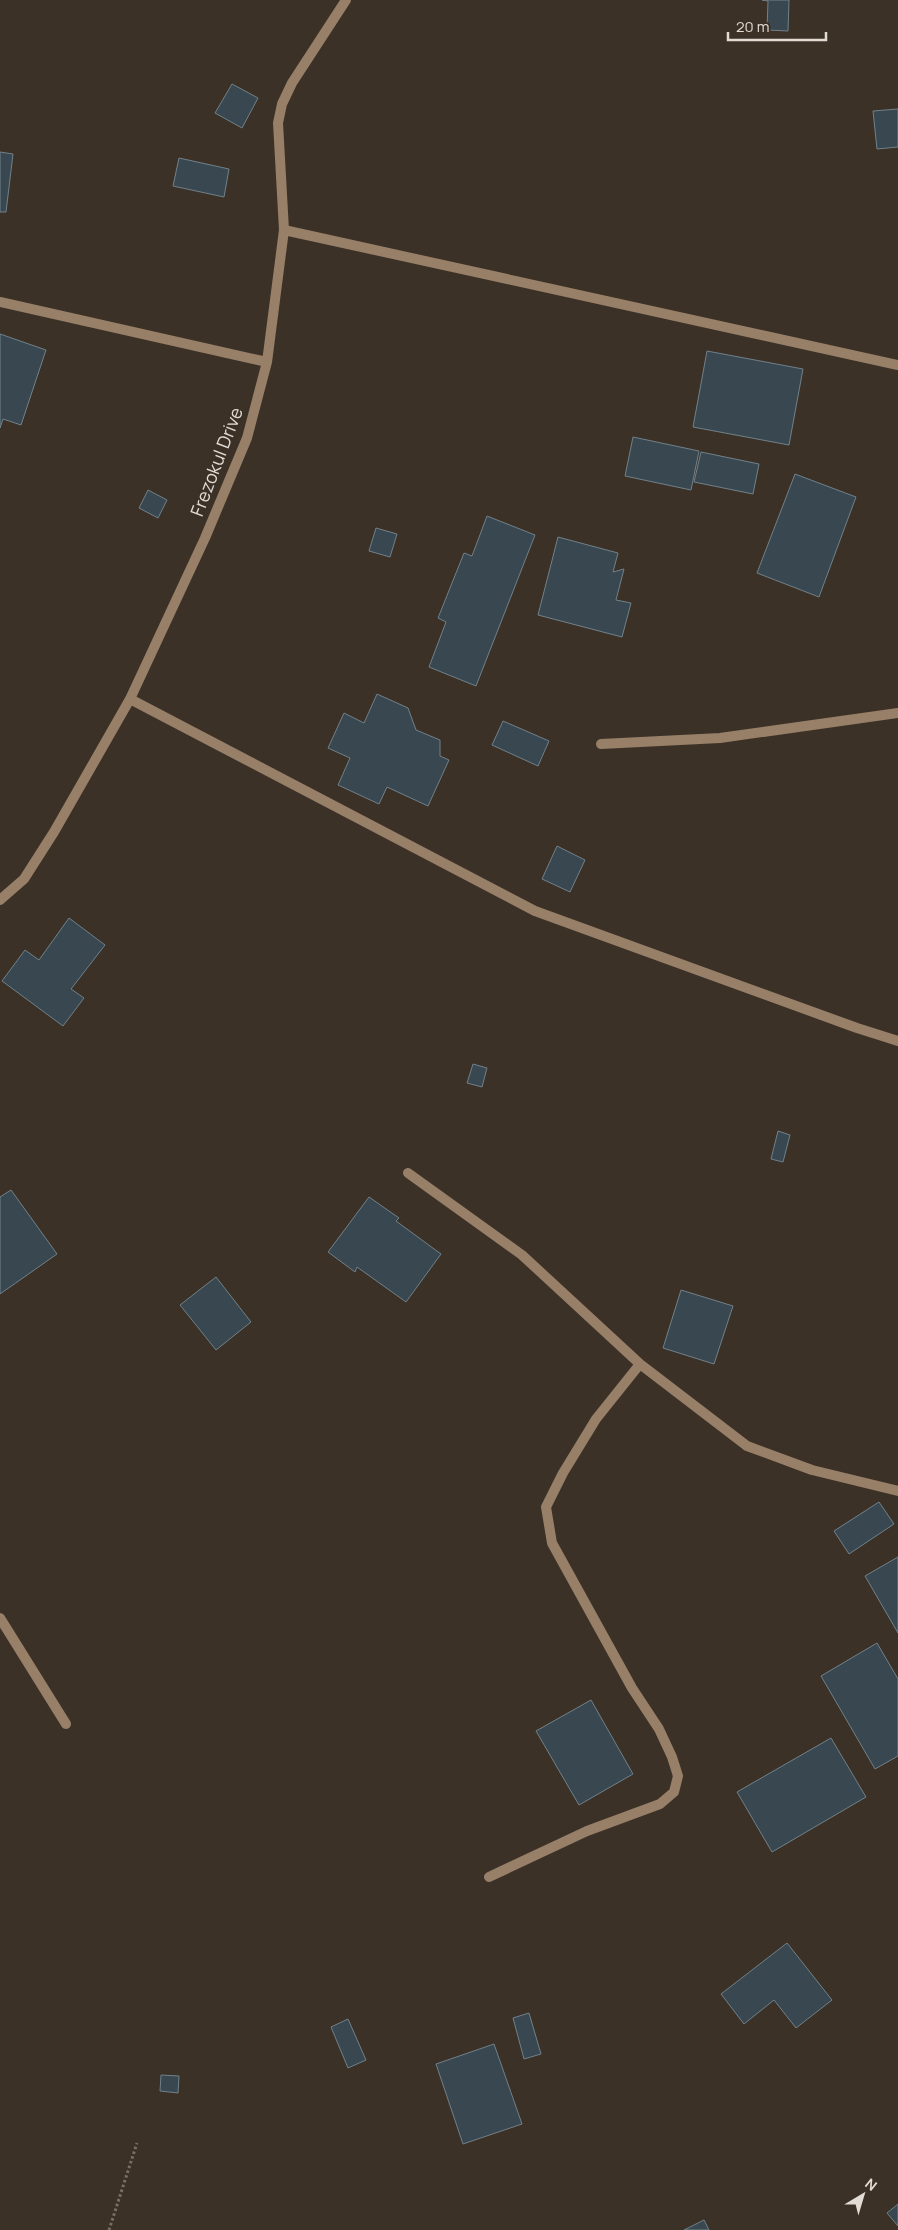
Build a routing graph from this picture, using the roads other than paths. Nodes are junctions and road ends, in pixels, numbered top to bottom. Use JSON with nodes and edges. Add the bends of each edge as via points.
{"nodes":[{"id":1,"x":346,"y":0,"type":"edge"},
{"id":2,"x":284,"y":230,"type":"junction"},
{"id":3,"x":0,"y":302,"type":"edge"},
{"id":4,"x":267,"y":362,"type":"junction"},
{"id":5,"x":898,"y":365,"type":"edge"},
{"id":6,"x":130,"y":699,"type":"junction"},
{"id":7,"x":898,"y":713,"type":"edge"},
{"id":8,"x":601,"y":744,"type":"dead end"},
{"id":9,"x":0,"y":900,"type":"edge"},
{"id":10,"x":898,"y":1040,"type":"edge"},
{"id":11,"x":408,"y":1173,"type":"dead end"},
{"id":12,"x":640,"y":1364,"type":"junction"},
{"id":13,"x":898,"y":1491,"type":"edge"},
{"id":14,"x":0,"y":1618,"type":"edge"},
{"id":15,"x":66,"y":1724,"type":"dead end"},
{"id":16,"x":489,"y":1877,"type":"dead end"}],
"edges":[{"from":1,"to":2,"type":"street","name":"Frezokul Drive","via":[[282,104],[278,123]]},
{"from":2,"to":4,"type":"street","name":"Frezokul Drive"},
{"from":2,"to":5,"type":"street"},
{"from":3,"to":4,"type":"street"},
{"from":4,"to":6,"type":"street","name":"Frezokul Drive","via":[[247,438],[205,538]]},
{"from":6,"to":9,"type":"street","name":"Frezokul Drive","via":[[24,879]]},
{"from":6,"to":10,"type":"street","via":[[535,911]]},
{"from":7,"to":8,"type":"street","via":[[720,738]]},
{"from":11,"to":12,"type":"street","via":[[522,1255]]},
{"from":12,"to":13,"type":"street","via":[[747,1446],[812,1470]]},
{"from":12,"to":16,"type":"street","via":[[596,1419],[546,1507],[552,1543],[672,1757],[678,1776],[674,1792],[660,1804],[587,1831]]},
{"from":14,"to":15,"type":"street"}]}
